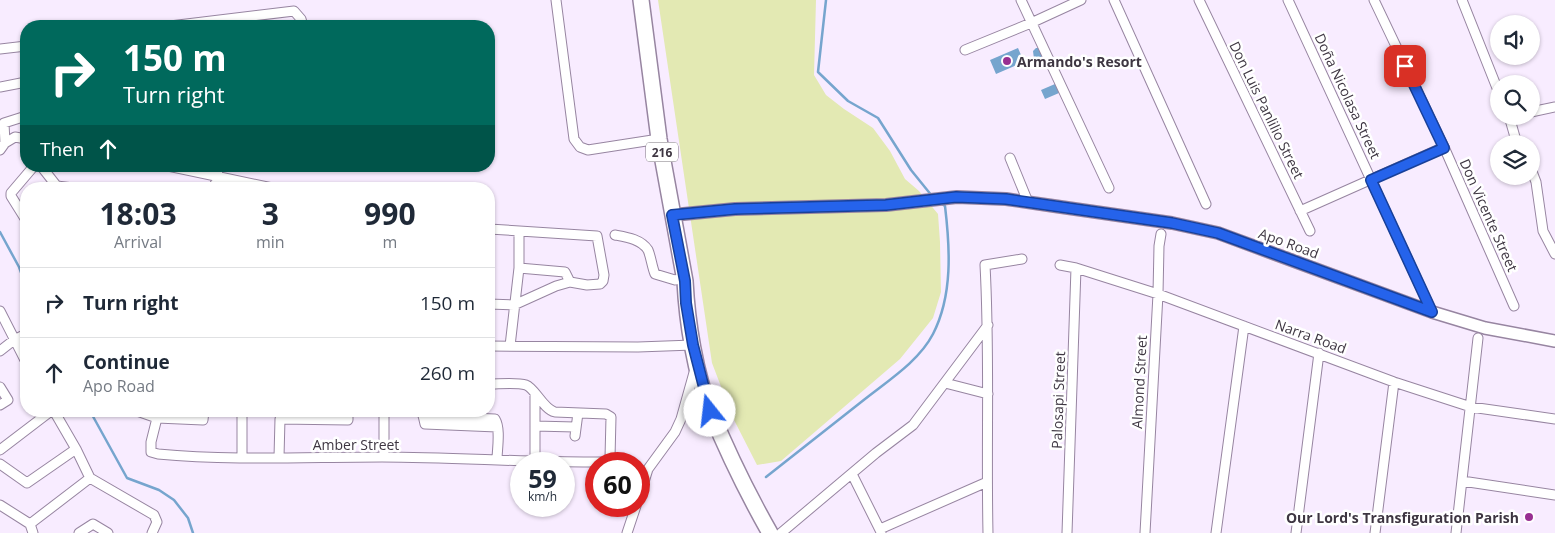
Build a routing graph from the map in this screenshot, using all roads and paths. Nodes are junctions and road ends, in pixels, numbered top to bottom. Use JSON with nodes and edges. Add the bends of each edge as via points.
{"nodes":[{"id":1,"x":556,"y":0,"type":"edge"},
{"id":2,"x":641,"y":0,"type":"edge"},
{"id":3,"x":1021,"y":0,"type":"edge"},
{"id":4,"x":1081,"y":0,"type":"edge"},
{"id":5,"x":1114,"y":0,"type":"edge"},
{"id":6,"x":1199,"y":0,"type":"edge"},
{"id":7,"x":1288,"y":0,"type":"edge"},
{"id":8,"x":1374,"y":0,"type":"edge"},
{"id":9,"x":1462,"y":0,"type":"edge"},
{"id":10,"x":240,"y":20,"type":"edge"},
{"id":11,"x":301,"y":20,"type":"edge"},
{"id":12,"x":1031,"y":23,"type":"junction"},
{"id":13,"x":20,"y":47,"type":"edge"},
{"id":14,"x":0,"y":49,"type":"edge"},
{"id":15,"x":965,"y":50,"type":"dead end"},
{"id":16,"x":1492,"y":75,"type":"edge"},
{"id":17,"x":20,"y":83,"type":"edge"},
{"id":18,"x":0,"y":87,"type":"edge"},
{"id":19,"x":1555,"y":107,"type":"edge"},
{"id":20,"x":1540,"y":110,"type":"edge"},
{"id":21,"x":20,"y":118,"type":"edge"},
{"id":22,"x":20,"y":138,"type":"edge"},
{"id":23,"x":659,"y":139,"type":"junction"},
{"id":24,"x":3,"y":146,"type":"edge"},
{"id":25,"x":1444,"y":148,"type":"junction"},
{"id":26,"x":1010,"y":158,"type":"dead end"},
{"id":27,"x":29,"y":172,"type":"edge"},
{"id":28,"x":46,"y":172,"type":"edge"},
{"id":29,"x":195,"y":172,"type":"edge"},
{"id":30,"x":218,"y":172,"type":"edge"},
{"id":31,"x":218,"y":177,"type":"junction"},
{"id":32,"x":1371,"y":180,"type":"junction"},
{"id":33,"x":54,"y":182,"type":"edge"},
{"id":34,"x":216,"y":182,"type":"edge"},
{"id":35,"x":243,"y":182,"type":"edge"},
{"id":36,"x":1536,"y":185,"type":"edge"},
{"id":37,"x":1109,"y":188,"type":"dead end"},
{"id":38,"x":1028,"y":202,"type":"junction"},
{"id":39,"x":1206,"y":204,"type":"dead end"},
{"id":40,"x":20,"y":211,"type":"edge"},
{"id":41,"x":1300,"y":211,"type":"junction"},
{"id":42,"x":672,"y":215,"type":"junction"},
{"id":43,"x":495,"y":229,"type":"edge"},
{"id":44,"x":519,"y":231,"type":"junction"},
{"id":45,"x":1310,"y":231,"type":"dead end"},
{"id":46,"x":1161,"y":234,"type":"dead end"},
{"id":47,"x":615,"y":235,"type":"dead end"},
{"id":48,"x":1555,"y":254,"type":"edge"},
{"id":49,"x":1022,"y":259,"type":"dead end"},
{"id":50,"x":1060,"y":265,"type":"dead end"},
{"id":51,"x":518,"y":268,"type":"junction"},
{"id":52,"x":1076,"y":268,"type":"junction"},
{"id":53,"x":684,"y":278,"type":"junction"},
{"id":54,"x":570,"y":282,"type":"junction"},
{"id":55,"x":1158,"y":294,"type":"junction"},
{"id":56,"x":495,"y":304,"type":"edge"},
{"id":57,"x":514,"y":305,"type":"junction"},
{"id":58,"x":1514,"y":306,"type":"dead end"},
{"id":59,"x":0,"y":311,"type":"edge"},
{"id":60,"x":1432,"y":312,"type":"junction"},
{"id":61,"x":988,"y":325,"type":"junction"},
{"id":62,"x":1244,"y":326,"type":"junction"},
{"id":63,"x":20,"y":337,"type":"edge"},
{"id":64,"x":1478,"y":338,"type":"dead end"},
{"id":65,"x":14,"y":340,"type":"junction"},
{"id":66,"x":1555,"y":341,"type":"edge"},
{"id":67,"x":693,"y":345,"type":"junction"},
{"id":68,"x":495,"y":346,"type":"edge"},
{"id":69,"x":510,"y":346,"type":"junction"},
{"id":70,"x":0,"y":351,"type":"edge"},
{"id":71,"x":20,"y":351,"type":"edge"},
{"id":72,"x":1319,"y":353,"type":"junction"},
{"id":73,"x":697,"y":364,"type":"junction"},
{"id":74,"x":1394,"y":382,"type":"junction"},
{"id":75,"x":945,"y":383,"type":"junction"},
{"id":76,"x":495,"y":384,"type":"edge"},
{"id":77,"x":0,"y":387,"type":"edge"},
{"id":78,"x":535,"y":394,"type":"junction"},
{"id":79,"x":988,"y":394,"type":"junction"},
{"id":80,"x":0,"y":405,"type":"edge"},
{"id":81,"x":1471,"y":408,"type":"junction"},
{"id":82,"x":578,"y":413,"type":"junction"},
{"id":83,"x":45,"y":417,"type":"edge"},
{"id":84,"x":57,"y":417,"type":"edge"},
{"id":85,"x":203,"y":417,"type":"edge"},
{"id":86,"x":242,"y":417,"type":"edge"},
{"id":87,"x":348,"y":417,"type":"edge"},
{"id":88,"x":384,"y":417,"type":"edge"},
{"id":89,"x":423,"y":417,"type":"edge"},
{"id":90,"x":157,"y":418,"type":"joint"},
{"id":91,"x":1555,"y":419,"type":"edge"},
{"id":92,"x":535,"y":426,"type":"junction"},
{"id":93,"x":76,"y":449,"type":"junction"},
{"id":94,"x":0,"y":450,"type":"edge"},
{"id":95,"x":534,"y":452,"type":"edge"},
{"id":96,"x":242,"y":457,"type":"junction"},
{"id":97,"x":279,"y":457,"type":"junction"},
{"id":98,"x":384,"y":457,"type":"junction"},
{"id":99,"x":497,"y":460,"type":"junction"},
{"id":100,"x":510,"y":461,"type":"edge"},
{"id":101,"x":575,"y":462,"type":"edge"},
{"id":102,"x":0,"y":464,"type":"edge"},
{"id":103,"x":650,"y":466,"type":"edge"},
{"id":104,"x":852,"y":474,"type":"junction"},
{"id":105,"x":90,"y":478,"type":"junction"},
{"id":106,"x":987,"y":482,"type":"junction"},
{"id":107,"x":1462,"y":482,"type":"junction"},
{"id":108,"x":1555,"y":495,"type":"edge"},
{"id":109,"x":0,"y":505,"type":"edge"},
{"id":110,"x":632,"y":517,"type":"edge"},
{"id":111,"x":32,"y":528,"type":"edge"},
{"id":112,"x":768,"y":529,"type":"edge"},
{"id":113,"x":881,"y":531,"type":"edge"},
{"id":114,"x":79,"y":533,"type":"edge"},
{"id":115,"x":108,"y":533,"type":"edge"},
{"id":116,"x":152,"y":533,"type":"edge"},
{"id":117,"x":627,"y":533,"type":"edge"},
{"id":118,"x":782,"y":533,"type":"edge"},
{"id":119,"x":988,"y":533,"type":"edge"},
{"id":120,"x":1067,"y":533,"type":"edge"},
{"id":121,"x":1145,"y":533,"type":"edge"},
{"id":122,"x":1216,"y":533,"type":"edge"},
{"id":123,"x":1296,"y":533,"type":"edge"},
{"id":124,"x":1375,"y":533,"type":"edge"},
{"id":125,"x":1456,"y":533,"type":"edge"}],
"edges":[{"from":1,"to":23,"type":"street","via":[[574,139],[580,147],[588,150]]},
{"from":2,"to":23,"type":"main road","number":"216"},
{"from":3,"to":12,"type":"street"},
{"from":4,"to":12,"type":"street"},
{"from":5,"to":39,"type":"street"},
{"from":6,"to":41,"type":"street","name":"Don Luis Panlilio Street"},
{"from":7,"to":32,"type":"street","name":"Doña Nicolasa Street"},
{"from":8,"to":25,"type":"street","name":"Don Vicente Street"},
{"from":9,"to":16,"type":"street"},
{"from":10,"to":11,"type":"street","via":[[294,11]]},
{"from":12,"to":15,"type":"street"},
{"from":12,"to":37,"type":"street"},
{"from":13,"to":14,"type":"street"},
{"from":17,"to":18,"type":"street"},
{"from":19,"to":20,"type":"street"},
{"from":21,"to":24,"type":"street","via":[[4,123]]},
{"from":22,"to":24,"type":"street","via":[[15,137]]},
{"from":23,"to":42,"type":"main road","number":"216"},
{"from":25,"to":32,"type":"street"},
{"from":25,"to":58,"type":"street","name":"Don Vicente Street"},
{"from":26,"to":38,"type":"street"},
{"from":27,"to":40,"type":"street","via":[[10,193]]},
{"from":28,"to":33,"type":"street"},
{"from":29,"to":31,"type":"street"},
{"from":30,"to":31,"type":"street"},
{"from":31,"to":34,"type":"street"},
{"from":31,"to":35,"type":"street"},
{"from":32,"to":41,"type":"street"},
{"from":32,"to":60,"type":"street","name":"Doña Nicolasa Street"},
{"from":36,"to":48,"type":"street","via":[[1543,231]]},
{"from":38,"to":42,"type":"street","name":"Apo Road","via":[[956,197],[886,205],[735,209]]},
{"from":38,"to":60,"type":"street","name":"Apo Road","via":[[1218,233]]},
{"from":41,"to":45,"type":"street","name":"Don Luis Panlilio Street"},
{"from":42,"to":53,"type":"main road","number":"216"},
{"from":43,"to":44,"type":"street"},
{"from":44,"to":51,"type":"street"},
{"from":44,"to":54,"type":"street","via":[[597,236],[603,281],[587,285]]},
{"from":46,"to":55,"type":"street","name":"Almond Street"},
{"from":47,"to":53,"type":"street","via":[[629,237],[648,250],[655,274],[674,280]]},
{"from":49,"to":61,"type":"street","via":[[985,265]]},
{"from":50,"to":52,"type":"street","name":"Narra Road"},
{"from":51,"to":54,"type":"street","via":[[565,272]]},
{"from":51,"to":57,"type":"street"},
{"from":52,"to":55,"type":"street","name":"Narra Road"},
{"from":52,"to":120,"type":"street","name":"Palosapi Street"},
{"from":53,"to":67,"type":"main road","number":"216"},
{"from":54,"to":57,"type":"street"},
{"from":55,"to":62,"type":"street","name":"Narra Road"},
{"from":55,"to":121,"type":"street","name":"Almond Street"},
{"from":56,"to":57,"type":"street"},
{"from":57,"to":69,"type":"street"},
{"from":59,"to":65,"type":"street"},
{"from":60,"to":66,"type":"street","name":"Apo Road","via":[[1485,328]]},
{"from":61,"to":75,"type":"street"},
{"from":61,"to":79,"type":"street"},
{"from":62,"to":72,"type":"street","name":"Narra Road"},
{"from":62,"to":122,"type":"street"},
{"from":63,"to":65,"type":"street"},
{"from":64,"to":81,"type":"street"},
{"from":65,"to":70,"type":"street"},
{"from":65,"to":71,"type":"street"},
{"from":67,"to":69,"type":"street"},
{"from":67,"to":73,"type":"main road","number":"216"},
{"from":68,"to":69,"type":"street"},
{"from":72,"to":74,"type":"street","name":"Narra Road"},
{"from":72,"to":123,"type":"street"},
{"from":73,"to":103,"type":"street","via":[[676,432]]},
{"from":73,"to":112,"type":"main road","number":"216","via":[[710,411]]},
{"from":74,"to":81,"type":"street","name":"Narra Road"},
{"from":74,"to":124,"type":"street"},
{"from":75,"to":79,"type":"street"},
{"from":75,"to":104,"type":"street","via":[[912,425]]},
{"from":76,"to":78,"type":"street","name":"Amber Street","via":[[526,385]]},
{"from":77,"to":80,"type":"street","via":[[8,400]]},
{"from":78,"to":82,"type":"street","name":"Amber Street","via":[[550,410]]},
{"from":78,"to":92,"type":"street"},
{"from":79,"to":106,"type":"street"},
{"from":81,"to":91,"type":"street","name":"Narra Road"},
{"from":81,"to":107,"type":"street"},
{"from":82,"to":92,"type":"street","via":[[575,432]]},
{"from":82,"to":101,"type":"street","name":"Amber Street","via":[[611,417],[610,458],[600,462]]},
{"from":83,"to":94,"type":"street"},
{"from":84,"to":93,"type":"street"},
{"from":85,"to":90,"type":"street","via":[[203,420]]},
{"from":86,"to":96,"type":"street"},
{"from":87,"to":97,"type":"street","via":[[348,420],[280,419]]},
{"from":88,"to":98,"type":"street"},
{"from":89,"to":99,"type":"street","via":[[424,424],[431,425],[497,427]]},
{"from":90,"to":96,"type":"street","name":"Amber Street","via":[[151,452]]},
{"from":92,"to":95,"type":"street"},
{"from":93,"to":102,"type":"street","via":[[27,483]]},
{"from":93,"to":105,"type":"street"},
{"from":96,"to":97,"type":"street","name":"Amber Street"},
{"from":97,"to":98,"type":"street","name":"Amber Street"},
{"from":98,"to":99,"type":"street","name":"Amber Street"},
{"from":99,"to":100,"type":"street","name":"Amber Street"},
{"from":104,"to":113,"type":"street"},
{"from":104,"to":118,"type":"street"},
{"from":105,"to":111,"type":"street"},
{"from":105,"to":116,"type":"street","via":[[154,515],[158,522]]},
{"from":106,"to":113,"type":"street"},
{"from":106,"to":119,"type":"street"},
{"from":107,"to":108,"type":"street"},
{"from":107,"to":125,"type":"street"},
{"from":109,"to":111,"type":"street"},
{"from":110,"to":117,"type":"street"},
{"from":114,"to":115,"type":"street","via":[[93,524]]}]}
